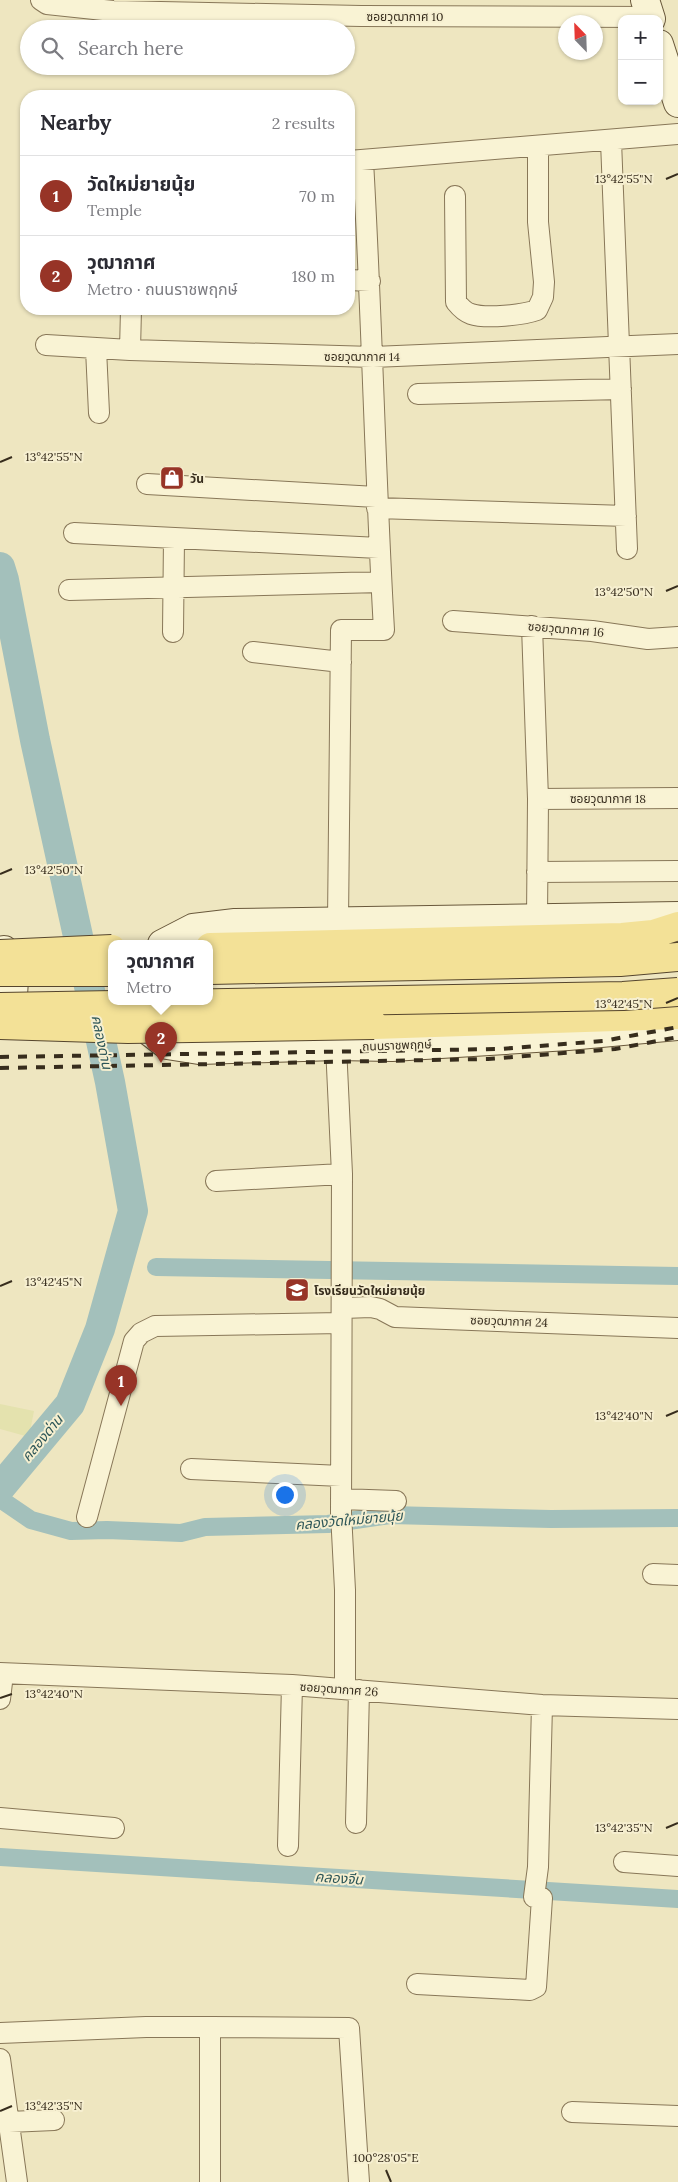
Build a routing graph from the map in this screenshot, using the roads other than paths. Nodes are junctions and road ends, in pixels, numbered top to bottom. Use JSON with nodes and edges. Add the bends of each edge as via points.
{"nodes":[{"id":1,"x":41,"y":0,"type":"edge"},
{"id":2,"x":112,"y":5,"type":"edge"},
{"id":3,"x":649,"y":12,"type":"edge"},
{"id":4,"x":663,"y":57,"type":"edge"},
{"id":5,"x":678,"y":104,"type":"edge"},
{"id":6,"x":678,"y":134,"type":"edge"},
{"id":7,"x":611,"y":141,"type":"junction"},
{"id":8,"x":538,"y":147,"type":"junction"},
{"id":9,"x":356,"y":161,"type":"edge"},
{"id":10,"x":455,"y":196,"type":"dead end"},
{"id":11,"x":355,"y":280,"type":"edge"},
{"id":12,"x":370,"y":281,"type":"junction"},
{"id":13,"x":131,"y":315,"type":"edge"},
{"id":14,"x":678,"y":344,"type":"edge"},
{"id":15,"x":46,"y":345,"type":"dead end"},
{"id":16,"x":619,"y":347,"type":"junction"},
{"id":17,"x":96,"y":348,"type":"junction"},
{"id":18,"x":130,"y":350,"type":"junction"},
{"id":19,"x":373,"y":358,"type":"junction"},
{"id":20,"x":621,"y":389,"type":"junction"},
{"id":21,"x":418,"y":394,"type":"dead end"},
{"id":22,"x":99,"y":413,"type":"dead end"},
{"id":23,"x":147,"y":484,"type":"dead end"},
{"id":24,"x":376,"y":502,"type":"junction"},
{"id":25,"x":626,"y":516,"type":"junction"},
{"id":26,"x":74,"y":533,"type":"dead end"},
{"id":27,"x":174,"y":538,"type":"junction"},
{"id":28,"x":379,"y":548,"type":"junction"},
{"id":29,"x":627,"y":548,"type":"dead end"},
{"id":30,"x":381,"y":582,"type":"junction"},
{"id":31,"x":174,"y":586,"type":"junction"},
{"id":32,"x":69,"y":590,"type":"dead end"},
{"id":33,"x":453,"y":621,"type":"dead end"},
{"id":34,"x":532,"y":626,"type":"junction"},
{"id":35,"x":173,"y":632,"type":"dead end"},
{"id":36,"x":678,"y":637,"type":"edge"},
{"id":37,"x":253,"y":652,"type":"dead end"},
{"id":38,"x":340,"y":662,"type":"junction"},
{"id":39,"x":678,"y":798,"type":"edge"},
{"id":40,"x":538,"y":799,"type":"junction"},
{"id":41,"x":678,"y":870,"type":"edge"},
{"id":42,"x":537,"y":872,"type":"junction"},
{"id":43,"x":678,"y":916,"type":"edge"},
{"id":44,"x":537,"y":918,"type":"junction"},
{"id":45,"x":678,"y":926,"type":"edge"},
{"id":46,"x":343,"y":932,"type":"junction"},
{"id":47,"x":170,"y":940,"type":"edge"},
{"id":48,"x":0,"y":946,"type":"edge"},
{"id":49,"x":213,"y":947,"type":"edge"},
{"id":50,"x":108,"y":949,"type":"edge"},
{"id":51,"x":0,"y":954,"type":"edge"},
{"id":52,"x":678,"y":957,"type":"edge"},
{"id":53,"x":213,"y":970,"type":"edge"},
{"id":54,"x":0,"y":972,"type":"edge"},
{"id":55,"x":108,"y":972,"type":"edge"},
{"id":56,"x":678,"y":992,"type":"edge"},
{"id":57,"x":213,"y":1003,"type":"edge"},
{"id":58,"x":111,"y":1005,"type":"edge"},
{"id":59,"x":139,"y":1005,"type":"edge"},
{"id":60,"x":0,"y":1007,"type":"edge"},
{"id":61,"x":678,"y":1015,"type":"edge"},
{"id":62,"x":0,"y":1018,"type":"edge"},
{"id":63,"x":0,"y":1025,"type":"edge"},
{"id":64,"x":678,"y":1026,"type":"edge"},
{"id":65,"x":336,"y":1046,"type":"junction"},
{"id":66,"x":342,"y":1174,"type":"junction"},
{"id":67,"x":216,"y":1181,"type":"dead end"},
{"id":68,"x":342,"y":1315,"type":"junction"},
{"id":69,"x":678,"y":1328,"type":"edge"},
{"id":70,"x":191,"y":1469,"type":"dead end"},
{"id":71,"x":341,"y":1476,"type":"junction"},
{"id":72,"x":396,"y":1501,"type":"dead end"},
{"id":73,"x":341,"y":1514,"type":"junction"},
{"id":74,"x":86,"y":1517,"type":"dead end"},
{"id":75,"x":653,"y":1574,"type":"dead end"},
{"id":76,"x":678,"y":1575,"type":"edge"},
{"id":77,"x":1,"y":1673,"type":"edge"},
{"id":78,"x":292,"y":1685,"type":"junction"},
{"id":79,"x":352,"y":1690,"type":"junction"},
{"id":80,"x":0,"y":1699,"type":"edge"},
{"id":81,"x":542,"y":1705,"type":"junction"},
{"id":82,"x":678,"y":1709,"type":"edge"},
{"id":83,"x":0,"y":1818,"type":"edge"},
{"id":84,"x":356,"y":1823,"type":"dead end"},
{"id":85,"x":114,"y":1828,"type":"dead end"},
{"id":86,"x":288,"y":1846,"type":"dead end"},
{"id":87,"x":624,"y":1862,"type":"dead end"},
{"id":88,"x":678,"y":1866,"type":"edge"},
{"id":89,"x":417,"y":1984,"type":"dead end"},
{"id":90,"x":210,"y":2027,"type":"junction"},
{"id":91,"x":0,"y":2033,"type":"edge"},
{"id":92,"x":1,"y":2072,"type":"edge"},
{"id":93,"x":572,"y":2112,"type":"dead end"},
{"id":94,"x":678,"y":2116,"type":"edge"},
{"id":95,"x":54,"y":2120,"type":"dead end"},
{"id":96,"x":9,"y":2122,"type":"junction"},
{"id":97,"x":12,"y":2181,"type":"edge"},
{"id":98,"x":210,"y":2182,"type":"edge"},
{"id":99,"x":359,"y":2182,"type":"edge"}],
"edges":[{"from":1,"to":2,"type":"street","name":"ซอยวุฒากาศ 10","via":[[47,4]]},
{"from":2,"to":3,"type":"street","name":"ซอยวุฒากาศ 10","via":[[361,16]]},
{"from":4,"to":5,"type":"main road"},
{"from":6,"to":7,"type":"street"},
{"from":7,"to":8,"type":"street"},
{"from":7,"to":16,"type":"street"},
{"from":8,"to":9,"type":"street"},
{"from":8,"to":10,"type":"street","via":[[538,222],[544,282],[538,310],[480,316],[470,314],[456,302]]},
{"from":9,"to":12,"type":"street"},
{"from":11,"to":12,"type":"street"},
{"from":12,"to":19,"type":"street"},
{"from":13,"to":18,"type":"street"},
{"from":14,"to":16,"type":"street","name":"ซอยวุฒากาศ 14"},
{"from":15,"to":17,"type":"street","name":"ซอยวุฒากาศ 14"},
{"from":16,"to":19,"type":"street","name":"ซอยวุฒากาศ 14"},
{"from":16,"to":20,"type":"street"},
{"from":17,"to":18,"type":"street","name":"ซอยวุฒากาศ 14"},
{"from":17,"to":22,"type":"street"},
{"from":18,"to":19,"type":"street","name":"ซอยวุฒากาศ 14"},
{"from":19,"to":24,"type":"street"},
{"from":20,"to":21,"type":"street"},
{"from":20,"to":25,"type":"street"},
{"from":23,"to":24,"type":"street"},
{"from":24,"to":25,"type":"street"},
{"from":24,"to":28,"type":"street"},
{"from":25,"to":29,"type":"street"},
{"from":26,"to":27,"type":"street"},
{"from":27,"to":28,"type":"street"},
{"from":27,"to":31,"type":"street"},
{"from":28,"to":30,"type":"street"},
{"from":30,"to":31,"type":"street"},
{"from":30,"to":38,"type":"street","via":[[384,630],[341,630]]},
{"from":31,"to":32,"type":"street"},
{"from":31,"to":35,"type":"street"},
{"from":33,"to":34,"type":"street","name":"ซอยวุฒากาศ 16"},
{"from":34,"to":36,"type":"street","name":"ซอยวุฒากาศ 16","via":[[592,630],[648,639]]},
{"from":34,"to":40,"type":"street"},
{"from":37,"to":38,"type":"street"},
{"from":38,"to":46,"type":"street"},
{"from":39,"to":40,"type":"street","name":"ซอยวุฒากาศ 18"},
{"from":40,"to":42,"type":"street"},
{"from":41,"to":42,"type":"street"},
{"from":42,"to":44,"type":"street"},
{"from":43,"to":44,"type":"main road"},
{"from":44,"to":46,"type":"main road"},
{"from":45,"to":46,"type":"main road","via":[[654,934],[622,937]]},
{"from":46,"to":47,"type":"main road","via":[[235,923],[193,928]]},
{"from":46,"to":49,"type":"main road"},
{"from":48,"to":62,"type":"main road","via":[[10,961],[14,984],[10,1003]]},
{"from":50,"to":51,"type":"main road","bridge":true},
{"from":52,"to":53,"type":"main road","via":[[620,962]]},
{"from":54,"to":55,"type":"main road","bridge":true},
{"from":56,"to":57,"type":"main road","bridge":true},
{"from":58,"to":60,"type":"main road","bridge":true},
{"from":59,"to":65,"type":"main road","name":"ถนนราชพฤกษ์","via":[[141,1017],[150,1032],[167,1045],[199,1050]]},
{"from":61,"to":63,"type":"main road","bridge":true,"via":[[128,1029]]},
{"from":64,"to":65,"type":"main road","name":"ถนนราชพฤกษ์","via":[[412,1046]]},
{"from":65,"to":66,"type":"street"},
{"from":66,"to":67,"type":"street"},
{"from":66,"to":68,"type":"street"},
{"from":68,"to":69,"type":"street","name":"ซอยวุฒากาศ 24","via":[[371,1307],[395,1317]]},
{"from":68,"to":71,"type":"street"},
{"from":68,"to":74,"type":"street","name":"ซอยวุฒากาศ 24","via":[[155,1326],[141,1333],[134,1341]]},
{"from":70,"to":71,"type":"street"},
{"from":71,"to":73,"type":"street"},
{"from":72,"to":73,"type":"street"},
{"from":73,"to":79,"type":"street"},
{"from":75,"to":76,"type":"street"},
{"from":77,"to":78,"type":"street","name":"ซอยวุฒากาศ 26"},
{"from":77,"to":80,"type":"street"},
{"from":78,"to":79,"type":"street","name":"ซอยวุฒากาศ 26"},
{"from":78,"to":86,"type":"street"},
{"from":79,"to":81,"type":"street","name":"ซอยวุฒากาศ 26"},
{"from":79,"to":84,"type":"street"},
{"from":81,"to":82,"type":"street","name":"ซอยวุฒากาศ 26"},
{"from":81,"to":89,"type":"street","via":[[538,1867],[534,1897],[542,1898],[536,1985],[533,1989]]},
{"from":83,"to":85,"type":"street"},
{"from":87,"to":88,"type":"street"},
{"from":90,"to":91,"type":"street"},
{"from":90,"to":98,"type":"street"},
{"from":90,"to":99,"type":"street","via":[[349,2028]]},
{"from":92,"to":96,"type":"street"},
{"from":93,"to":94,"type":"street"},
{"from":95,"to":96,"type":"street"},
{"from":96,"to":97,"type":"street"}]}
